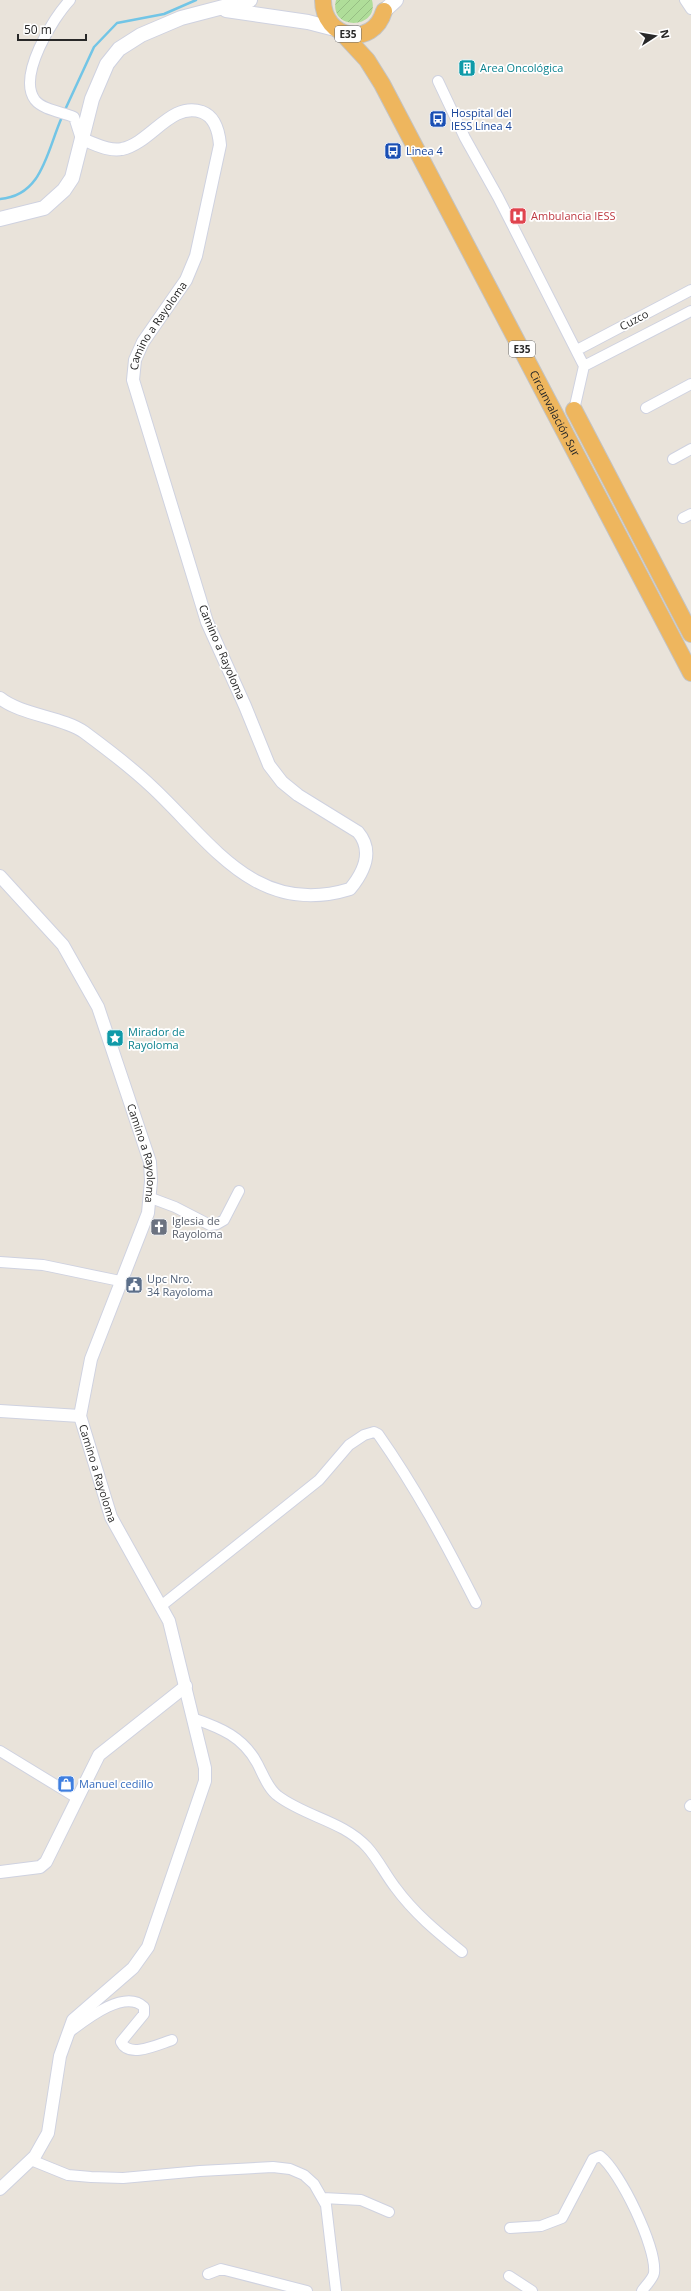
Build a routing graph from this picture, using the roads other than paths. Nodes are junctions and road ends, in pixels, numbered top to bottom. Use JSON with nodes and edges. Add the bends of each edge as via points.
{"nodes":[{"id":1,"x":70,"y":0,"type":"edge"},
{"id":2,"x":250,"y":0,"type":"edge"},
{"id":3,"x":323,"y":0,"type":"edge"},
{"id":4,"x":396,"y":0,"type":"edge"},
{"id":5,"x":685,"y":0,"type":"edge"},
{"id":6,"x":218,"y":9,"type":"junction"},
{"id":7,"x":691,"y":9,"type":"edge"},
{"id":8,"x":384,"y":11,"type":"joint"},
{"id":9,"x":339,"y":31,"type":"junction"},
{"id":10,"x":438,"y":81,"type":"dead end"},
{"id":11,"x":92,"y":99,"type":"junction"},
{"id":12,"x":73,"y":116,"type":"junction"},
{"id":13,"x":81,"y":139,"type":"junction"},
{"id":14,"x":0,"y":220,"type":"edge"},
{"id":15,"x":691,"y":290,"type":"edge"},
{"id":16,"x":691,"y":311,"type":"edge"},
{"id":17,"x":576,"y":350,"type":"junction"},
{"id":18,"x":584,"y":366,"type":"junction"},
{"id":19,"x":691,"y":384,"type":"edge"},
{"id":20,"x":646,"y":408,"type":"dead end"},
{"id":21,"x":574,"y":410,"type":"joint"},
{"id":22,"x":691,"y":449,"type":"edge"},
{"id":23,"x":673,"y":459,"type":"dead end"},
{"id":24,"x":691,"y":634,"type":"edge"},
{"id":25,"x":691,"y":673,"type":"edge"},
{"id":26,"x":0,"y":698,"type":"edge"},
{"id":27,"x":0,"y":876,"type":"edge"},
{"id":28,"x":239,"y":1191,"type":"dead end"},
{"id":29,"x":150,"y":1198,"type":"junction"},
{"id":30,"x":0,"y":1262,"type":"edge"},
{"id":31,"x":120,"y":1281,"type":"junction"},
{"id":32,"x":0,"y":1410,"type":"edge"},
{"id":33,"x":80,"y":1416,"type":"junction"},
{"id":34,"x":476,"y":1602,"type":"dead end"},
{"id":35,"x":161,"y":1606,"type":"junction"},
{"id":36,"x":186,"y":1686,"type":"junction"},
{"id":37,"x":195,"y":1719,"type":"junction"},
{"id":38,"x":0,"y":1751,"type":"edge"},
{"id":39,"x":77,"y":1798,"type":"junction"},
{"id":40,"x":0,"y":1872,"type":"edge"},
{"id":41,"x":462,"y":1952,"type":"dead end"},
{"id":42,"x":68,"y":2033,"type":"junction"},
{"id":43,"x":172,"y":2040,"type":"dead end"},
{"id":44,"x":31,"y":2160,"type":"junction"},
{"id":45,"x":0,"y":2189,"type":"edge"},
{"id":46,"x":322,"y":2198,"type":"junction"},
{"id":47,"x":389,"y":2212,"type":"dead end"},
{"id":48,"x":510,"y":2228,"type":"dead end"},
{"id":49,"x":208,"y":2274,"type":"dead end"},
{"id":50,"x":509,"y":2276,"type":"dead end"},
{"id":51,"x":307,"y":2291,"type":"edge"},
{"id":52,"x":336,"y":2291,"type":"edge"},
{"id":53,"x":532,"y":2291,"type":"edge"},
{"id":54,"x":642,"y":2291,"type":"edge"}],
"edges":[{"from":1,"to":12,"type":"street","via":[[44,39],[34,60],[30,77],[31,90],[39,104]]},
{"from":2,"to":6,"type":"main road"},
{"from":3,"to":9,"type":"highway","number":"E35","via":[[326,18]]},
{"from":4,"to":8,"type":"main road"},
{"from":5,"to":7,"type":"street"},
{"from":6,"to":9,"type":"main road","via":[[308,22]]},
{"from":6,"to":11,"type":"main road","via":[[181,18],[140,35],[119,49],[107,64]]},
{"from":8,"to":9,"type":"highway","number":"E35","via":[[379,23],[366,33],[358,35]]},
{"from":9,"to":25,"type":"highway","name":"Circunvalación Sur","number":"E35","via":[[367,60],[382,84]]},
{"from":10,"to":17,"type":"street"},
{"from":11,"to":12,"type":"street"},
{"from":11,"to":13,"type":"main road"},
{"from":12,"to":13,"type":"street"},
{"from":13,"to":14,"type":"main road","via":[[72,178],[54,200],[44,208]]},
{"from":13,"to":26,"type":"street","name":"Camino a Rayoloma","via":[[121,150],[142,140],[174,115],[197,110],[206,114],[218,129],[220,145],[196,256],[186,280],[143,342],[135,360],[133,380],[207,622],[269,765],[282,782],[298,795],[358,832],[364,839],[366,864],[350,889],[335,894],[292,894],[265,886],[234,869],[152,786],[82,730],[29,712]]},
{"from":15,"to":17,"type":"street","name":"Cuzco"},
{"from":16,"to":18,"type":"street","name":"Cuzco"},
{"from":17,"to":18,"type":"street"},
{"from":18,"to":21,"type":"street"},
{"from":19,"to":20,"type":"street"},
{"from":21,"to":24,"type":"highway","name":"Circunvalación Sur"},
{"from":22,"to":23,"type":"street"},
{"from":27,"to":29,"type":"street","name":"Camino a Rayoloma","via":[[63,945],[98,1007],[150,1162]]},
{"from":28,"to":29,"type":"street","via":[[224,1220],[210,1225],[175,1206]]},
{"from":29,"to":31,"type":"street","name":"Camino a Rayoloma","via":[[148,1213]]},
{"from":30,"to":31,"type":"street","via":[[43,1265]]},
{"from":31,"to":33,"type":"street","name":"Camino a Rayoloma","via":[[91,1359]]},
{"from":32,"to":33,"type":"street"},
{"from":33,"to":35,"type":"street","name":"Camino a Rayoloma","via":[[111,1517]]},
{"from":34,"to":35,"type":"street","via":[[435,1522],[404,1472],[374,1432],[349,1445],[319,1480]]},
{"from":35,"to":36,"type":"street","name":"Camino a Rayoloma","via":[[169,1621]]},
{"from":36,"to":37,"type":"street","name":"Camino a Rayoloma"},
{"from":36,"to":39,"type":"street","via":[[99,1755]]},
{"from":37,"to":41,"type":"street","via":[[225,1730],[244,1746],[277,1796],[343,1828],[367,1847],[418,1915]]},
{"from":37,"to":42,"type":"street","name":"Camino a Rayoloma","via":[[205,1768],[205,1781],[148,1947],[133,1968],[73,2020]]},
{"from":38,"to":39,"type":"street"},
{"from":39,"to":40,"type":"street","via":[[46,1862],[40,1867]]},
{"from":42,"to":43,"type":"street","via":[[102,2009],[116,2003],[134,2002],[144,2007],[144,2014],[126,2034],[122,2044],[137,2050]]},
{"from":42,"to":44,"type":"street","name":"Camino a Rayoloma","via":[[60,2056],[48,2133]]},
{"from":44,"to":45,"type":"street","name":"Camino a Rayoloma"},
{"from":44,"to":46,"type":"street","via":[[68,2175],[91,2178],[274,2167],[290,2169],[304,2174]]},
{"from":46,"to":47,"type":"street","via":[[361,2200]]},
{"from":46,"to":52,"type":"street","via":[[330,2228]]},
{"from":48,"to":54,"type":"street","via":[[541,2226],[562,2218],[593,2159],[600,2156],[616,2173],[641,2223],[649,2247],[654,2265],[653,2276]]},
{"from":49,"to":51,"type":"street","via":[[221,2269]]},
{"from":50,"to":53,"type":"street"}]}
